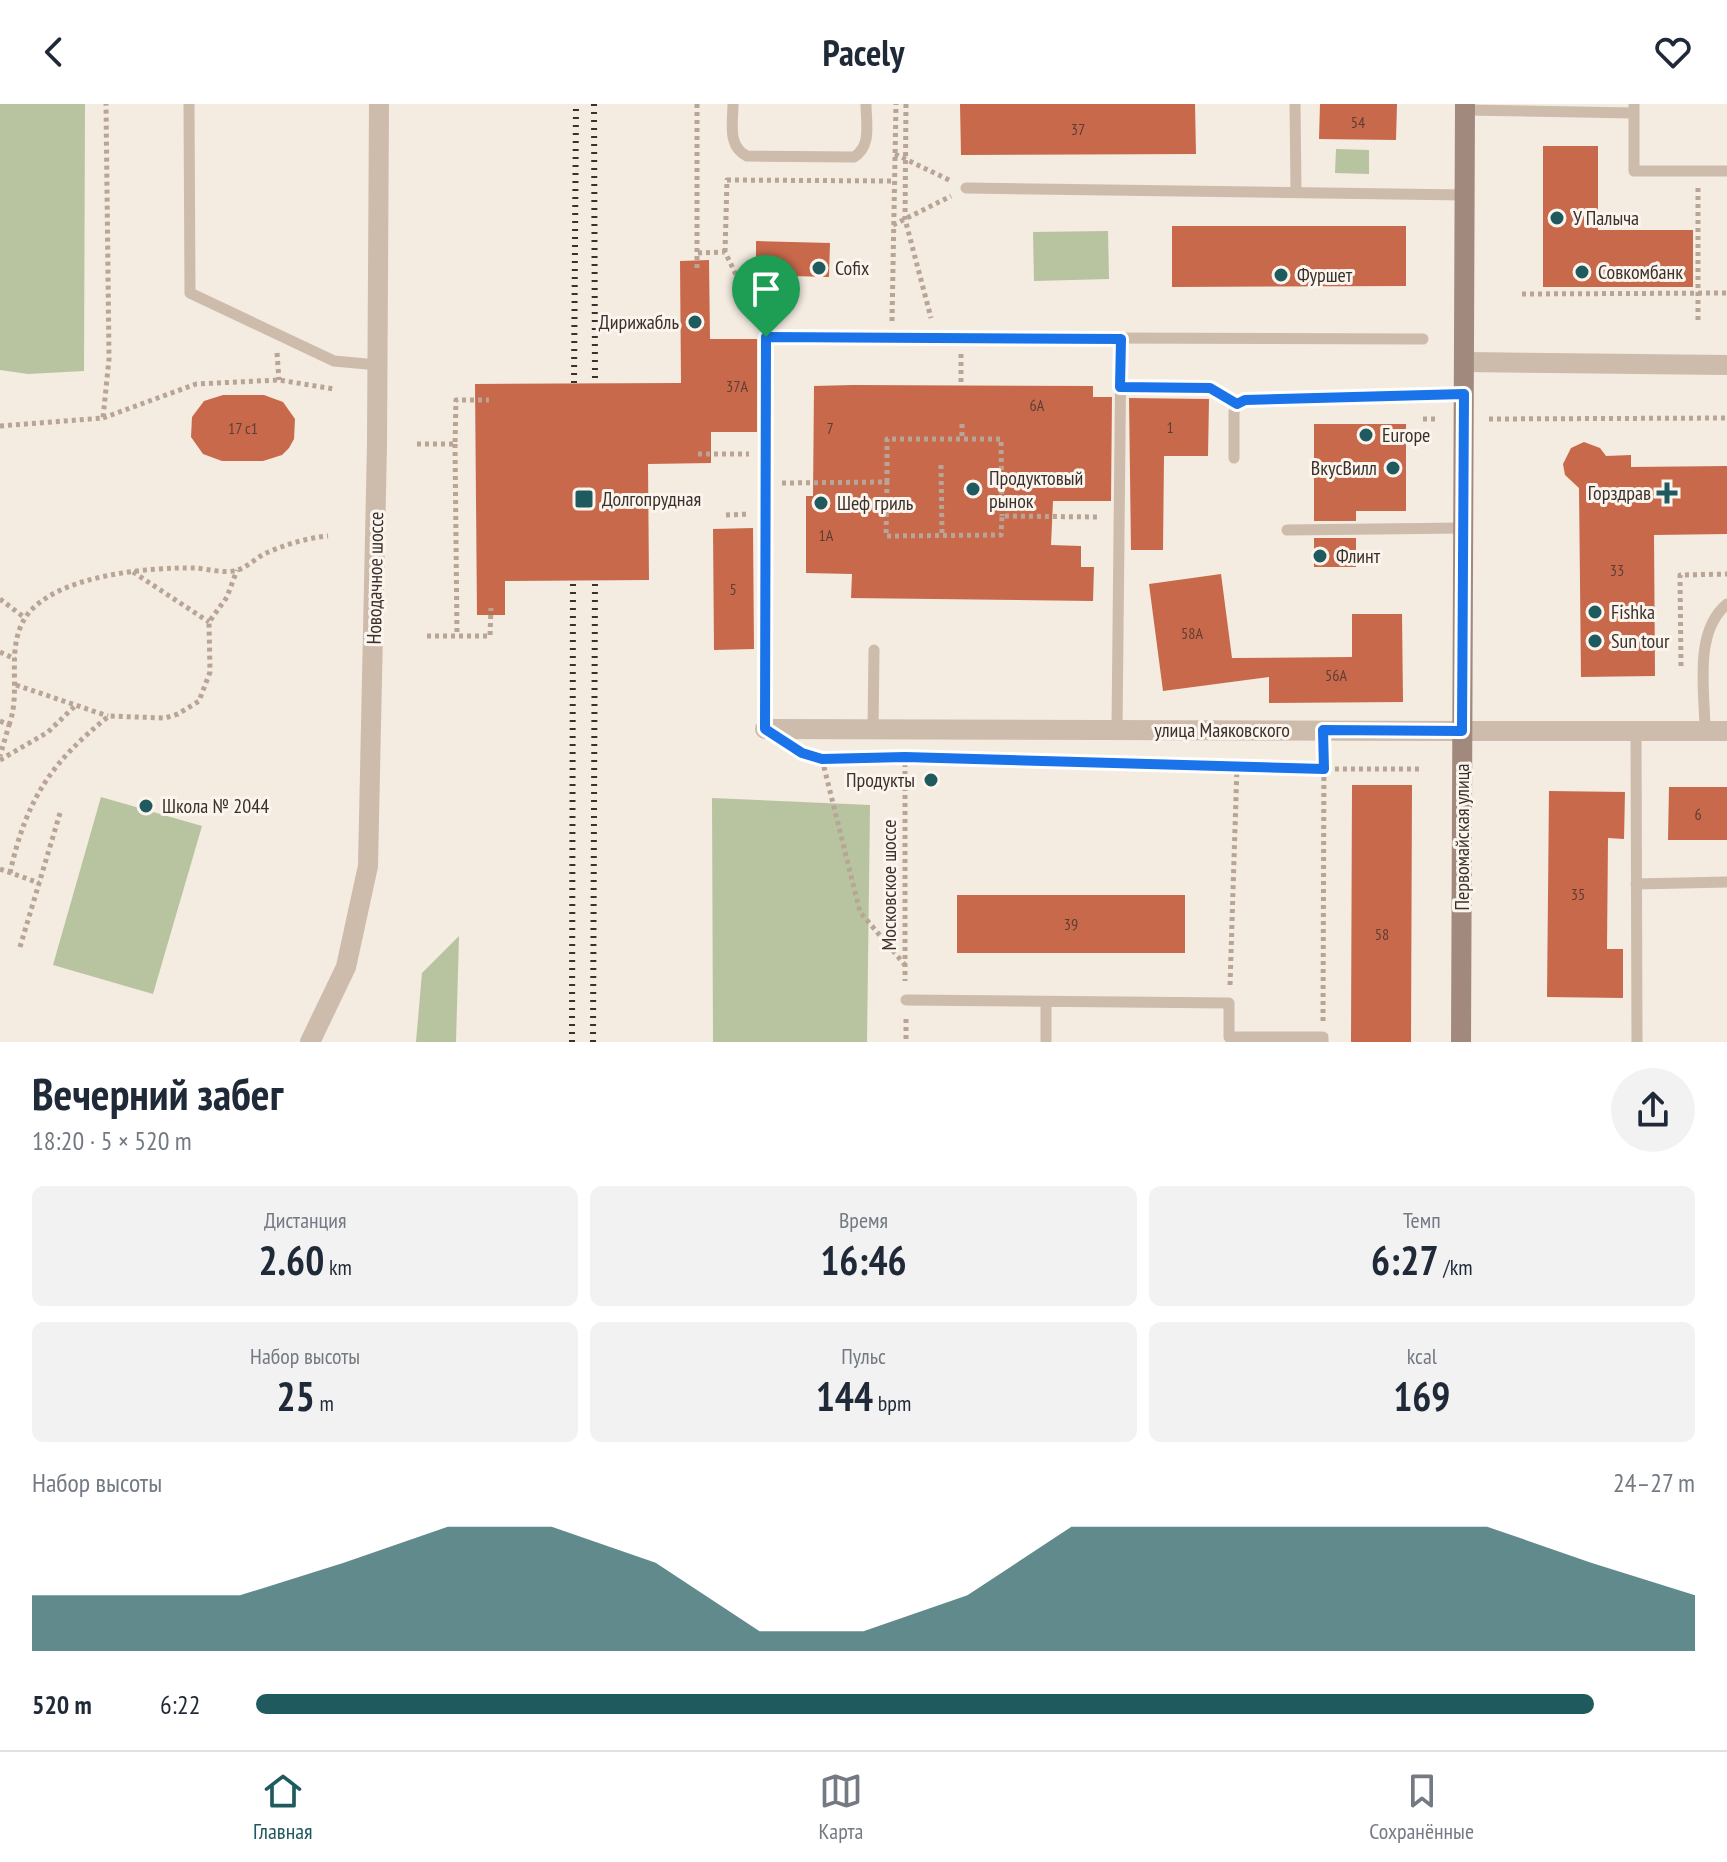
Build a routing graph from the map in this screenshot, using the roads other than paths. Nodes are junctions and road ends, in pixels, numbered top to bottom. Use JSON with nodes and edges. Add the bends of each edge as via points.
{"nodes":[{"id":1,"x":189,"y":104,"type":"edge"},
{"id":2,"x":379,"y":104,"type":"edge"},
{"id":3,"x":733,"y":104,"type":"edge"},
{"id":4,"x":866,"y":104,"type":"edge"},
{"id":5,"x":1295,"y":104,"type":"edge"},
{"id":6,"x":1465,"y":107,"type":"edge"},
{"id":7,"x":1634,"y":108,"type":"edge"},
{"id":8,"x":1727,"y":171,"type":"edge"},
{"id":9,"x":966,"y":188,"type":"road end"},
{"id":10,"x":1296,"y":191,"type":"junction"},
{"id":11,"x":1465,"y":195,"type":"junction"},
{"id":12,"x":1121,"y":339,"type":"junction"},
{"id":13,"x":1423,"y":339,"type":"dead end"},
{"id":14,"x":1464,"y":362,"type":"junction"},
{"id":15,"x":378,"y":365,"type":"junction"},
{"id":16,"x":1727,"y":365,"type":"edge"},
{"id":17,"x":1464,"y":394,"type":"junction"},
{"id":18,"x":1234,"y":458,"type":"dead end"},
{"id":19,"x":1463,"y":528,"type":"junction"},
{"id":20,"x":1287,"y":530,"type":"dead end"},
{"id":21,"x":1727,"y":604,"type":"edge"},
{"id":22,"x":874,"y":650,"type":"dead end"},
{"id":23,"x":873,"y":728,"type":"junction"},
{"id":24,"x":765,"y":729,"type":"joint"},
{"id":25,"x":1117,"y":730,"type":"junction"},
{"id":26,"x":1462,"y":731,"type":"junction"},
{"id":27,"x":1636,"y":731,"type":"junction"},
{"id":28,"x":1705,"y":731,"type":"junction"},
{"id":29,"x":1727,"y":731,"type":"edge"},
{"id":30,"x":1727,"y":882,"type":"edge"},
{"id":31,"x":1636,"y":884,"type":"junction"},
{"id":32,"x":906,"y":1000,"type":"road end"},
{"id":33,"x":1046,"y":1002,"type":"junction"},
{"id":34,"x":1323,"y":1039,"type":"edge"},
{"id":35,"x":310,"y":1042,"type":"edge"},
{"id":36,"x":1046,"y":1042,"type":"edge"},
{"id":37,"x":1461,"y":1042,"type":"edge"},
{"id":38,"x":1637,"y":1042,"type":"edge"}],
"edges":[{"from":1,"to":15,"type":"lane","via":[[190,293],[334,361]]},
{"from":2,"to":15,"type":"street","name":"Новодачное шоссе"},
{"from":3,"to":4,"type":"lane","via":[[733,142],[747,156],[838,157],[862,152]]},
{"from":5,"to":10,"type":"lane"},
{"from":6,"to":7,"type":"lane"},
{"from":6,"to":11,"type":"main road","name":"Первомайская улица"},
{"from":7,"to":8,"type":"lane","via":[[1634,171]]},
{"from":9,"to":10,"type":"lane"},
{"from":10,"to":11,"type":"lane"},
{"from":11,"to":14,"type":"main road","name":"Первомайская улица"},
{"from":12,"to":13,"type":"lane"},
{"from":12,"to":24,"type":"lane","via":[[766,337]]},
{"from":12,"to":25,"type":"lane"},
{"from":14,"to":16,"type":"street"},
{"from":14,"to":17,"type":"main road","name":"Первомайская улица"},
{"from":15,"to":35,"type":"street","name":"Новодачное шоссе","via":[[368,866],[346,967]]},
{"from":17,"to":18,"type":"lane","via":[[1245,400],[1234,412]]},
{"from":17,"to":19,"type":"main road","name":"Первомайская улица"},
{"from":19,"to":20,"type":"lane"},
{"from":19,"to":26,"type":"main road","name":"Первомайская улица"},
{"from":21,"to":28,"type":"lane","via":[[1705,637]]},
{"from":22,"to":23,"type":"lane"},
{"from":23,"to":24,"type":"street","name":"улица Маяковского"},
{"from":23,"to":25,"type":"street","name":"улица Маяковского"},
{"from":25,"to":26,"type":"street","name":"улица Маяковского"},
{"from":26,"to":27,"type":"street","name":"улица Маяковского"},
{"from":26,"to":37,"type":"main road","name":"Первомайская улица"},
{"from":27,"to":28,"type":"street","name":"улица Маяковского"},
{"from":27,"to":31,"type":"lane"},
{"from":28,"to":29,"type":"street","name":"улица Маяковского"},
{"from":30,"to":31,"type":"lane"},
{"from":31,"to":38,"type":"lane"},
{"from":32,"to":33,"type":"lane"},
{"from":33,"to":34,"type":"lane","via":[[1229,1003],[1229,1037]]},
{"from":33,"to":36,"type":"lane"}]}
